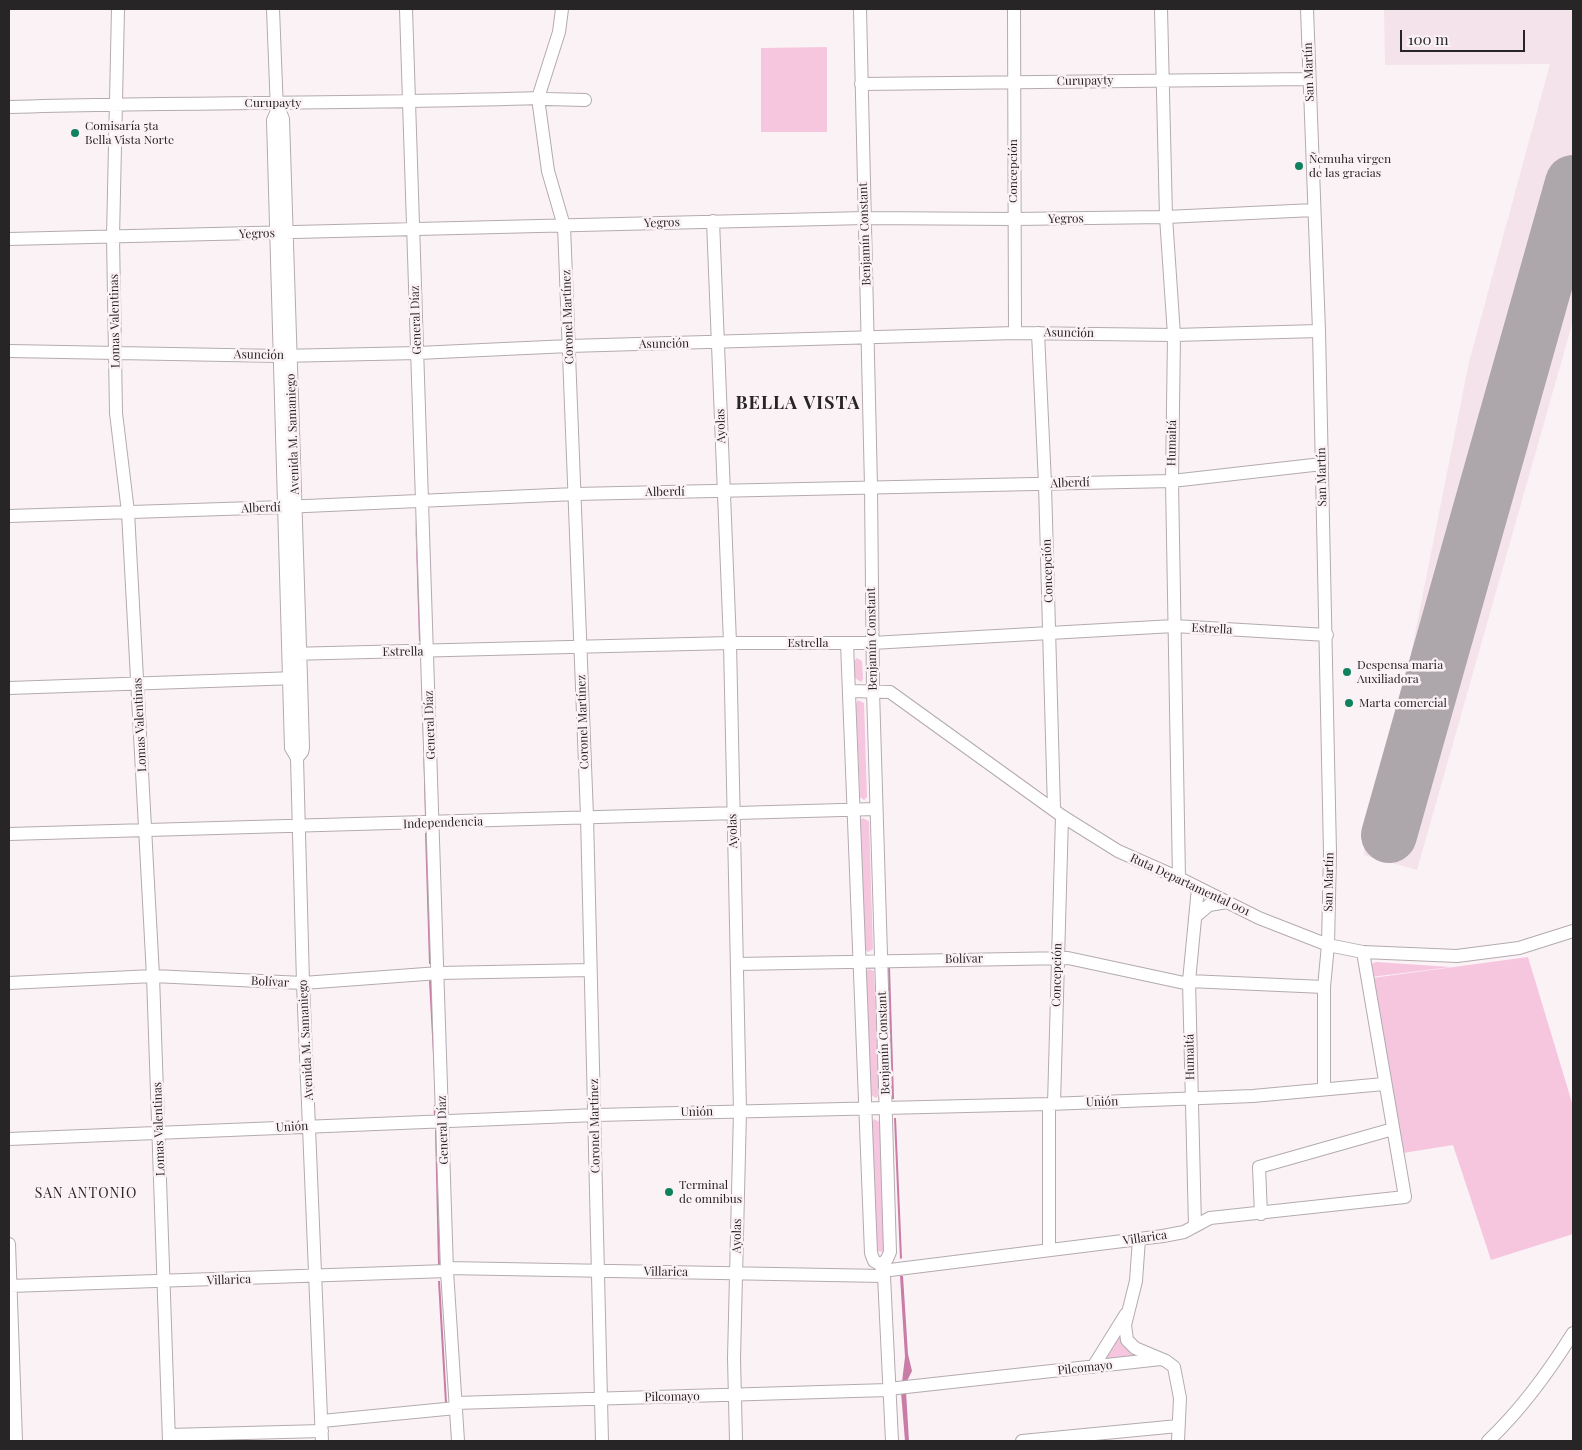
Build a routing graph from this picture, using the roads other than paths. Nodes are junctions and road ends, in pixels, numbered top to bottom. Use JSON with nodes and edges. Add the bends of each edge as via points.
{"nodes":[{"id":1,"x":118,"y":9,"type":"edge"},
{"id":2,"x":273,"y":9,"type":"edge"},
{"id":3,"x":406,"y":9,"type":"edge"},
{"id":4,"x":562,"y":9,"type":"edge"},
{"id":5,"x":860,"y":9,"type":"edge"},
{"id":6,"x":1014,"y":9,"type":"edge"},
{"id":7,"x":1161,"y":9,"type":"edge"},
{"id":8,"x":1307,"y":9,"type":"edge"},
{"id":9,"x":1310,"y":79,"type":"junction"},
{"id":10,"x":1162,"y":80,"type":"junction"},
{"id":11,"x":1013,"y":81,"type":"junction"},
{"id":12,"x":861,"y":84,"type":"junction"},
{"id":13,"x":542,"y":99,"type":"junction"},
{"id":14,"x":585,"y":100,"type":"dead end"},
{"id":15,"x":409,"y":102,"type":"junction"},
{"id":16,"x":116,"y":104,"type":"junction"},
{"id":17,"x":9,"y":107,"type":"edge"},
{"id":18,"x":276,"y":107,"type":"junction"},
{"id":19,"x":1314,"y":210,"type":"junction"},
{"id":20,"x":1166,"y":217,"type":"junction"},
{"id":21,"x":865,"y":218,"type":"junction"},
{"id":22,"x":1014,"y":219,"type":"junction"},
{"id":23,"x":713,"y":221,"type":"junction"},
{"id":24,"x":564,"y":226,"type":"junction"},
{"id":25,"x":413,"y":230,"type":"junction"},
{"id":26,"x":281,"y":233,"type":"junction"},
{"id":27,"x":114,"y":237,"type":"junction"},
{"id":28,"x":9,"y":239,"type":"edge"},
{"id":29,"x":1319,"y":331,"type":"junction"},
{"id":30,"x":1015,"y":333,"type":"junction"},
{"id":31,"x":1038,"y":333,"type":"junction"},
{"id":32,"x":1174,"y":335,"type":"junction"},
{"id":33,"x":868,"y":336,"type":"junction"},
{"id":34,"x":719,"y":343,"type":"junction"},
{"id":35,"x":569,"y":346,"type":"junction"},
{"id":36,"x":9,"y":351,"type":"edge"},
{"id":37,"x":115,"y":353,"type":"junction"},
{"id":38,"x":418,"y":353,"type":"junction"},
{"id":39,"x":285,"y":356,"type":"junction"},
{"id":40,"x":1322,"y":464,"type":"junction"},
{"id":41,"x":1172,"y":480,"type":"junction"},
{"id":42,"x":1045,"y":484,"type":"junction"},
{"id":43,"x":871,"y":488,"type":"junction"},
{"id":44,"x":723,"y":491,"type":"junction"},
{"id":45,"x":575,"y":494,"type":"junction"},
{"id":46,"x":422,"y":501,"type":"junction"},
{"id":47,"x":290,"y":507,"type":"junction"},
{"id":48,"x":128,"y":512,"type":"junction"},
{"id":49,"x":9,"y":516,"type":"edge"},
{"id":50,"x":1174,"y":626,"type":"junction"},
{"id":51,"x":1050,"y":632,"type":"junction"},
{"id":52,"x":1327,"y":635,"type":"junction"},
{"id":53,"x":730,"y":643,"type":"junction"},
{"id":54,"x":847,"y":643,"type":"junction"},
{"id":55,"x":872,"y":643,"type":"junction"},
{"id":56,"x":580,"y":646,"type":"junction"},
{"id":57,"x":423,"y":652,"type":"junction"},
{"id":58,"x":294,"y":654,"type":"junction"},
{"id":59,"x":295,"y":678,"type":"junction"},
{"id":60,"x":138,"y":684,"type":"junction"},
{"id":61,"x":9,"y":688,"type":"edge"},
{"id":62,"x":872,"y":691,"type":"junction"},
{"id":63,"x":849,"y":692,"type":"junction"},
{"id":64,"x":854,"y":809,"type":"junction"},
{"id":65,"x":876,"y":809,"type":"junction"},
{"id":66,"x":1058,"y":813,"type":"junction"},
{"id":67,"x":732,"y":814,"type":"junction"},
{"id":68,"x":586,"y":816,"type":"junction"},
{"id":69,"x":428,"y":824,"type":"junction"},
{"id":70,"x":298,"y":828,"type":"junction"},
{"id":71,"x":146,"y":831,"type":"junction"},
{"id":72,"x":9,"y":834,"type":"edge"},
{"id":73,"x":1179,"y":878,"type":"junction"},
{"id":74,"x":1198,"y":888,"type":"junction"},
{"id":75,"x":1227,"y":902,"type":"junction"},
{"id":76,"x":1195,"y":917,"type":"junction"},
{"id":77,"x":1573,"y":931,"type":"edge"},
{"id":78,"x":1328,"y":945,"type":"junction"},
{"id":79,"x":1362,"y":952,"type":"junction"},
{"id":80,"x":1057,"y":958,"type":"junction"},
{"id":81,"x":860,"y":960,"type":"junction"},
{"id":82,"x":881,"y":960,"type":"junction"},
{"id":83,"x":737,"y":964,"type":"junction"},
{"id":84,"x":590,"y":970,"type":"junction"},
{"id":85,"x":433,"y":974,"type":"junction"},
{"id":86,"x":154,"y":976,"type":"junction"},
{"id":87,"x":9,"y":982,"type":"edge"},
{"id":88,"x":1189,"y":982,"type":"junction"},
{"id":89,"x":303,"y":983,"type":"junction"},
{"id":90,"x":1324,"y":987,"type":"junction"},
{"id":91,"x":1384,"y":1084,"type":"junction"},
{"id":92,"x":1324,"y":1089,"type":"junction"},
{"id":93,"x":1191,"y":1098,"type":"junction"},
{"id":94,"x":1052,"y":1104,"type":"junction"},
{"id":95,"x":866,"y":1108,"type":"junction"},
{"id":96,"x":891,"y":1108,"type":"junction"},
{"id":97,"x":740,"y":1111,"type":"junction"},
{"id":98,"x":596,"y":1115,"type":"junction"},
{"id":99,"x":437,"y":1121,"type":"junction"},
{"id":100,"x":310,"y":1126,"type":"junction"},
{"id":101,"x":1393,"y":1130,"type":"junction"},
{"id":102,"x":159,"y":1133,"type":"junction"},
{"id":103,"x":9,"y":1139,"type":"edge"},
{"id":104,"x":1261,"y":1214,"type":"junction"},
{"id":105,"x":1195,"y":1226,"type":"junction"},
{"id":106,"x":1139,"y":1239,"type":"junction"},
{"id":107,"x":9,"y":1244,"type":"edge"},
{"id":108,"x":1049,"y":1250,"type":"junction"},
{"id":109,"x":598,"y":1270,"type":"junction"},
{"id":110,"x":882,"y":1270,"type":"junction"},
{"id":111,"x":443,"y":1271,"type":"junction"},
{"id":112,"x":736,"y":1273,"type":"junction"},
{"id":113,"x":315,"y":1277,"type":"junction"},
{"id":114,"x":164,"y":1282,"type":"junction"},
{"id":115,"x":10,"y":1289,"type":"edge"},
{"id":116,"x":1129,"y":1310,"type":"junction"},
{"id":117,"x":1573,"y":1333,"type":"edge"},
{"id":118,"x":1161,"y":1359,"type":"junction"},
{"id":119,"x":1092,"y":1367,"type":"junction"},
{"id":120,"x":896,"y":1389,"type":"junction"},
{"id":121,"x":734,"y":1396,"type":"junction"},
{"id":122,"x":600,"y":1399,"type":"junction"},
{"id":123,"x":451,"y":1408,"type":"junction"},
{"id":124,"x":1178,"y":1426,"type":"junction"},
{"id":125,"x":322,"y":1431,"type":"edge"},
{"id":126,"x":169,"y":1438,"type":"edge"},
{"id":127,"x":16,"y":1441,"type":"edge"},
{"id":128,"x":458,"y":1441,"type":"edge"},
{"id":129,"x":602,"y":1441,"type":"edge"},
{"id":130,"x":736,"y":1441,"type":"edge"},
{"id":131,"x":892,"y":1441,"type":"edge"},
{"id":132,"x":1022,"y":1441,"type":"edge"},
{"id":133,"x":1178,"y":1441,"type":"edge"},
{"id":134,"x":1488,"y":1441,"type":"edge"}],
"edges":[{"from":1,"to":16,"type":"street","name":"Lomas Valentinas"},
{"from":2,"to":18,"type":"street","name":"Avenida M. Samaniego"},
{"from":3,"to":15,"type":"street","name":"General Díaz"},
{"from":4,"to":13,"type":"street","name":"Coronel Martínez"},
{"from":5,"to":12,"type":"street","name":"Benjamín Constant"},
{"from":6,"to":11,"type":"street","name":"Concepción"},
{"from":7,"to":10,"type":"street","name":"Humaitá"},
{"from":8,"to":9,"type":"street","name":"San Martín"},
{"from":9,"to":10,"type":"street","name":"Curupayty"},
{"from":9,"to":19,"type":"street","name":"San Martín"},
{"from":10,"to":11,"type":"street","name":"Curupayty"},
{"from":10,"to":20,"type":"street","name":"Humaitá"},
{"from":11,"to":12,"type":"street","name":"Curupayty"},
{"from":11,"to":22,"type":"street","name":"Concepción"},
{"from":12,"to":21,"type":"street","name":"Benjamín Constant"},
{"from":13,"to":14,"type":"street","name":"Curupayty"},
{"from":13,"to":15,"type":"street","name":"Curupayty"},
{"from":13,"to":24,"type":"street","name":"Coronel Martínez","via":[[548,171]]},
{"from":15,"to":18,"type":"street","name":"Curupayty"},
{"from":15,"to":25,"type":"street","name":"General Díaz"},
{"from":16,"to":17,"type":"street","name":"Curupayty"},
{"from":16,"to":18,"type":"street","name":"Curupayty"},
{"from":16,"to":27,"type":"street","name":"Lomas Valentinas"},
{"from":18,"to":26,"type":"street","name":"Avenida M. Samaniego","via":[[283,119]]},
{"from":19,"to":20,"type":"street","name":"Yegros"},
{"from":19,"to":29,"type":"street","name":"San Martín"},
{"from":20,"to":22,"type":"street","name":"Yegros"},
{"from":20,"to":32,"type":"street","name":"Humaitá"},
{"from":21,"to":22,"type":"street","name":"Yegros"},
{"from":21,"to":23,"type":"street","name":"Yegros"},
{"from":21,"to":33,"type":"street","name":"Benjamín Constant"},
{"from":22,"to":30,"type":"street","name":"Concepción"},
{"from":23,"to":24,"type":"street","name":"Yegros"},
{"from":23,"to":34,"type":"street","name":"Ayolas"},
{"from":24,"to":25,"type":"street","name":"Yegros"},
{"from":24,"to":35,"type":"street","name":"Coronel Martínez"},
{"from":25,"to":26,"type":"street","name":"Yegros"},
{"from":25,"to":38,"type":"street","name":"General Díaz"},
{"from":26,"to":27,"type":"street","name":"Yegros"},
{"from":26,"to":39,"type":"street","name":"Avenida M. Samaniego"},
{"from":27,"to":28,"type":"street","name":"Yegros"},
{"from":27,"to":37,"type":"street","name":"Lomas Valentinas"},
{"from":29,"to":32,"type":"street","name":"Asunción"},
{"from":29,"to":40,"type":"street","name":"San Martín"},
{"from":30,"to":31,"type":"street","name":"Asunción"},
{"from":30,"to":33,"type":"street","name":"Asunción"},
{"from":31,"to":32,"type":"street","name":"Asunción"},
{"from":31,"to":42,"type":"street","name":"Concepción"},
{"from":32,"to":41,"type":"street","name":"Humaitá"},
{"from":33,"to":34,"type":"street","name":"Asunción"},
{"from":33,"to":43,"type":"street","name":"Benjamín Constant"},
{"from":34,"to":35,"type":"street","name":"Asunción"},
{"from":34,"to":44,"type":"street","name":"Ayolas"},
{"from":35,"to":38,"type":"street","name":"Asunción"},
{"from":35,"to":45,"type":"street","name":"Coronel Martínez"},
{"from":36,"to":37,"type":"street","name":"Asunción"},
{"from":37,"to":39,"type":"street","name":"Asunción"},
{"from":37,"to":48,"type":"street","name":"Lomas Valentinas","via":[[116,413]]},
{"from":38,"to":39,"type":"street","name":"Asunción"},
{"from":38,"to":46,"type":"street","name":"General Díaz"},
{"from":39,"to":47,"type":"street","name":"Avenida M. Samaniego"},
{"from":40,"to":41,"type":"street","name":"Alberdí"},
{"from":40,"to":52,"type":"street","name":"San Martín"},
{"from":41,"to":42,"type":"street","name":"Alberdí"},
{"from":41,"to":50,"type":"street","name":"Humaitá"},
{"from":42,"to":43,"type":"street","name":"Alberdí"},
{"from":42,"to":51,"type":"street","name":"Concepción"},
{"from":43,"to":44,"type":"street","name":"Alberdí"},
{"from":43,"to":55,"type":"street","name":"Benjamín Constant"},
{"from":44,"to":45,"type":"street","name":"Alberdí"},
{"from":44,"to":53,"type":"street","name":"Ayolas"},
{"from":45,"to":46,"type":"street","name":"Alberdí"},
{"from":45,"to":56,"type":"street","name":"Coronel Martínez"},
{"from":46,"to":47,"type":"street","name":"Alberdí"},
{"from":46,"to":57,"type":"street","name":"General Díaz"},
{"from":47,"to":48,"type":"street","name":"Alberdí"},
{"from":47,"to":58,"type":"street","name":"Avenida M. Samaniego"},
{"from":48,"to":49,"type":"street","name":"Alberdí"},
{"from":48,"to":60,"type":"street","name":"Lomas Valentinas"},
{"from":50,"to":51,"type":"street","name":"Estrella"},
{"from":50,"to":52,"type":"street","name":"Estrella"},
{"from":50,"to":73,"type":"street","name":"Humaitá"},
{"from":51,"to":55,"type":"street","name":"Estrella"},
{"from":51,"to":66,"type":"street","name":"Concepción"},
{"from":52,"to":78,"type":"street","name":"San Martín"},
{"from":53,"to":54,"type":"street","name":"Estrella"},
{"from":53,"to":56,"type":"street","name":"Estrella"},
{"from":53,"to":67,"type":"street","name":"Ayolas"},
{"from":54,"to":55,"type":"street","name":"Estrella"},
{"from":54,"to":63,"type":"street","name":"Benjamín Constant"},
{"from":55,"to":62,"type":"street","name":"Benjamín Constant"},
{"from":56,"to":57,"type":"street","name":"Estrella"},
{"from":56,"to":68,"type":"street","name":"Coronel Martínez"},
{"from":57,"to":58,"type":"street","name":"Estrella"},
{"from":57,"to":69,"type":"street","name":"General Díaz"},
{"from":58,"to":59,"type":"street","name":"Avenida M. Samaniego"},
{"from":59,"to":60,"type":"street"},
{"from":59,"to":70,"type":"street","name":"Avenida M. Samaniego","via":[[303,748],[297,758]]},
{"from":60,"to":61,"type":"street"},
{"from":60,"to":71,"type":"street","name":"Lomas Valentinas"},
{"from":62,"to":63,"type":"street","name":"Ruta Departamental 001"},
{"from":62,"to":65,"type":"street","name":"Benjamín Constant"},
{"from":62,"to":66,"type":"street","name":"Ruta Departamental 001","via":[[890,692]]},
{"from":63,"to":64,"type":"street","name":"Benjamín Constant"},
{"from":64,"to":65,"type":"street","name":"Independencia"},
{"from":64,"to":67,"type":"street","name":"Independencia"},
{"from":64,"to":81,"type":"street","name":"Benjamín Constant"},
{"from":65,"to":82,"type":"street","name":"Benjamín Constant"},
{"from":66,"to":73,"type":"street","name":"Ruta Departamental 001","via":[[1118,851]]},
{"from":66,"to":80,"type":"street","name":"Concepción"},
{"from":67,"to":68,"type":"street","name":"Independencia"},
{"from":67,"to":83,"type":"street","name":"Ayolas"},
{"from":68,"to":69,"type":"street","name":"Independencia"},
{"from":68,"to":84,"type":"street","name":"Coronel Martínez"},
{"from":69,"to":70,"type":"street","name":"Independencia"},
{"from":69,"to":85,"type":"street","name":"General Díaz"},
{"from":70,"to":71,"type":"street","name":"Independencia"},
{"from":70,"to":89,"type":"street","name":"Avenida M. Samaniego"},
{"from":71,"to":72,"type":"street","name":"Independencia"},
{"from":71,"to":86,"type":"street","name":"Lomas Valentinas"},
{"from":73,"to":74,"type":"street","name":"Ruta Departamental 001"},
{"from":74,"to":75,"type":"street","name":"Ruta Departamental 001"},
{"from":74,"to":76,"type":"street","name":"Humaitá"},
{"from":75,"to":76,"type":"street","via":[[1209,905]]},
{"from":75,"to":78,"type":"street","name":"Ruta Departamental 001","via":[[1258,918]]},
{"from":76,"to":88,"type":"street","name":"Humaitá"},
{"from":77,"to":79,"type":"street","name":"Ruta Departamental 001","via":[[1519,948],[1457,956]]},
{"from":78,"to":79,"type":"street","name":"Ruta Departamental 001"},
{"from":78,"to":90,"type":"street","name":"San Martín"},
{"from":79,"to":91,"type":"street"},
{"from":80,"to":82,"type":"street","name":"Bolívar"},
{"from":80,"to":88,"type":"street","name":"Bolívar"},
{"from":80,"to":94,"type":"street","name":"Concepción"},
{"from":81,"to":82,"type":"street","name":"Bolívar"},
{"from":81,"to":83,"type":"street","name":"Bolívar"},
{"from":81,"to":95,"type":"street","name":"Benjamín Constant"},
{"from":82,"to":96,"type":"street","name":"Benjamín Constant"},
{"from":83,"to":97,"type":"street","name":"Ayolas"},
{"from":84,"to":85,"type":"street","name":"Bolívar"},
{"from":84,"to":98,"type":"street","name":"Coronel Martínez"},
{"from":85,"to":89,"type":"street","name":"Bolívar"},
{"from":85,"to":99,"type":"street","name":"General Díaz"},
{"from":86,"to":87,"type":"street","name":"Bolívar"},
{"from":86,"to":89,"type":"street","name":"Bolívar"},
{"from":86,"to":102,"type":"street","name":"Lomas Valentinas"},
{"from":88,"to":90,"type":"street","name":"Bolívar"},
{"from":88,"to":93,"type":"street","name":"Humaitá"},
{"from":89,"to":100,"type":"street","name":"Avenida M. Samaniego"},
{"from":90,"to":92,"type":"street","name":"San Martín"},
{"from":91,"to":92,"type":"street","name":"Unión"},
{"from":91,"to":101,"type":"street"},
{"from":92,"to":93,"type":"street","name":"Unión"},
{"from":93,"to":94,"type":"street","name":"Unión"},
{"from":93,"to":105,"type":"street","name":"Humaitá"},
{"from":94,"to":96,"type":"street","name":"Unión"},
{"from":94,"to":108,"type":"street","name":"Concepción"},
{"from":95,"to":96,"type":"street","name":"Unión"},
{"from":95,"to":97,"type":"street","name":"Unión"},
{"from":95,"to":110,"type":"street","name":"Benjamín Constant","via":[[871,1253]]},
{"from":96,"to":110,"type":"street","name":"Benjamín Constant","via":[[890,1252]]},
{"from":97,"to":98,"type":"street","name":"Unión"},
{"from":97,"to":112,"type":"street","name":"Ayolas"},
{"from":98,"to":99,"type":"street","name":"Unión"},
{"from":98,"to":109,"type":"street","name":"Coronel Martínez"},
{"from":99,"to":100,"type":"street","name":"Unión"},
{"from":99,"to":111,"type":"street","name":"General Díaz"},
{"from":100,"to":102,"type":"street","name":"Unión"},
{"from":100,"to":113,"type":"street","name":"Avenida M. Samaniego"},
{"from":101,"to":104,"type":"street","via":[[1259,1168]]},
{"from":101,"to":104,"type":"street","name":"Villarica","via":[[1405,1197]]},
{"from":102,"to":103,"type":"street","name":"Unión"},
{"from":102,"to":114,"type":"street","name":"Lomas Valentinas"},
{"from":104,"to":105,"type":"street","name":"Villarica","via":[[1210,1218]]},
{"from":105,"to":106,"type":"street","name":"Villarica","via":[[1184,1232]]},
{"from":106,"to":108,"type":"street","name":"Villarica"},
{"from":106,"to":116,"type":"street","via":[[1136,1281]]},
{"from":107,"to":115,"type":"street"},
{"from":108,"to":110,"type":"street","name":"Villarica"},
{"from":109,"to":111,"type":"street","name":"Villarica"},
{"from":109,"to":112,"type":"street","name":"Villarica"},
{"from":109,"to":122,"type":"street","name":"Coronel Martínez"},
{"from":110,"to":112,"type":"street","name":"Villarica"},
{"from":110,"to":120,"type":"street","name":"Benjamín Constant"},
{"from":111,"to":113,"type":"street","name":"Villarica"},
{"from":111,"to":123,"type":"street","name":"General Díaz"},
{"from":112,"to":121,"type":"street","name":"Ayolas"},
{"from":113,"to":114,"type":"street","name":"Villarica"},
{"from":113,"to":125,"type":"street","name":"Avenida M. Samaniego"},
{"from":114,"to":115,"type":"street","name":"Villarica"},
{"from":114,"to":126,"type":"street","name":"Lomas Valentinas"},
{"from":115,"to":127,"type":"street"},
{"from":116,"to":118,"type":"street","via":[[1125,1325],[1130,1344]]},
{"from":116,"to":119,"type":"street"},
{"from":117,"to":134,"type":"street","via":[[1535,1391]]},
{"from":118,"to":119,"type":"street","name":"Pilcomayo"},
{"from":118,"to":124,"type":"street","via":[[1172,1364],[1178,1378]]},
{"from":119,"to":120,"type":"street","name":"Pilcomayo"},
{"from":120,"to":121,"type":"street","name":"Pilcomayo"},
{"from":120,"to":131,"type":"street","name":"Benjamín Constant"},
{"from":121,"to":122,"type":"street","name":"Pilcomayo"},
{"from":121,"to":130,"type":"street","name":"Ayolas"},
{"from":122,"to":123,"type":"street","name":"Pilcomayo"},
{"from":122,"to":129,"type":"street","name":"Coronel Martínez"},
{"from":123,"to":125,"type":"street","name":"Pilcomayo"},
{"from":123,"to":128,"type":"street","name":"General Díaz"},
{"from":124,"to":132,"type":"street"},
{"from":124,"to":133,"type":"street"},
{"from":125,"to":126,"type":"street","name":"Pilcomayo"}]}
